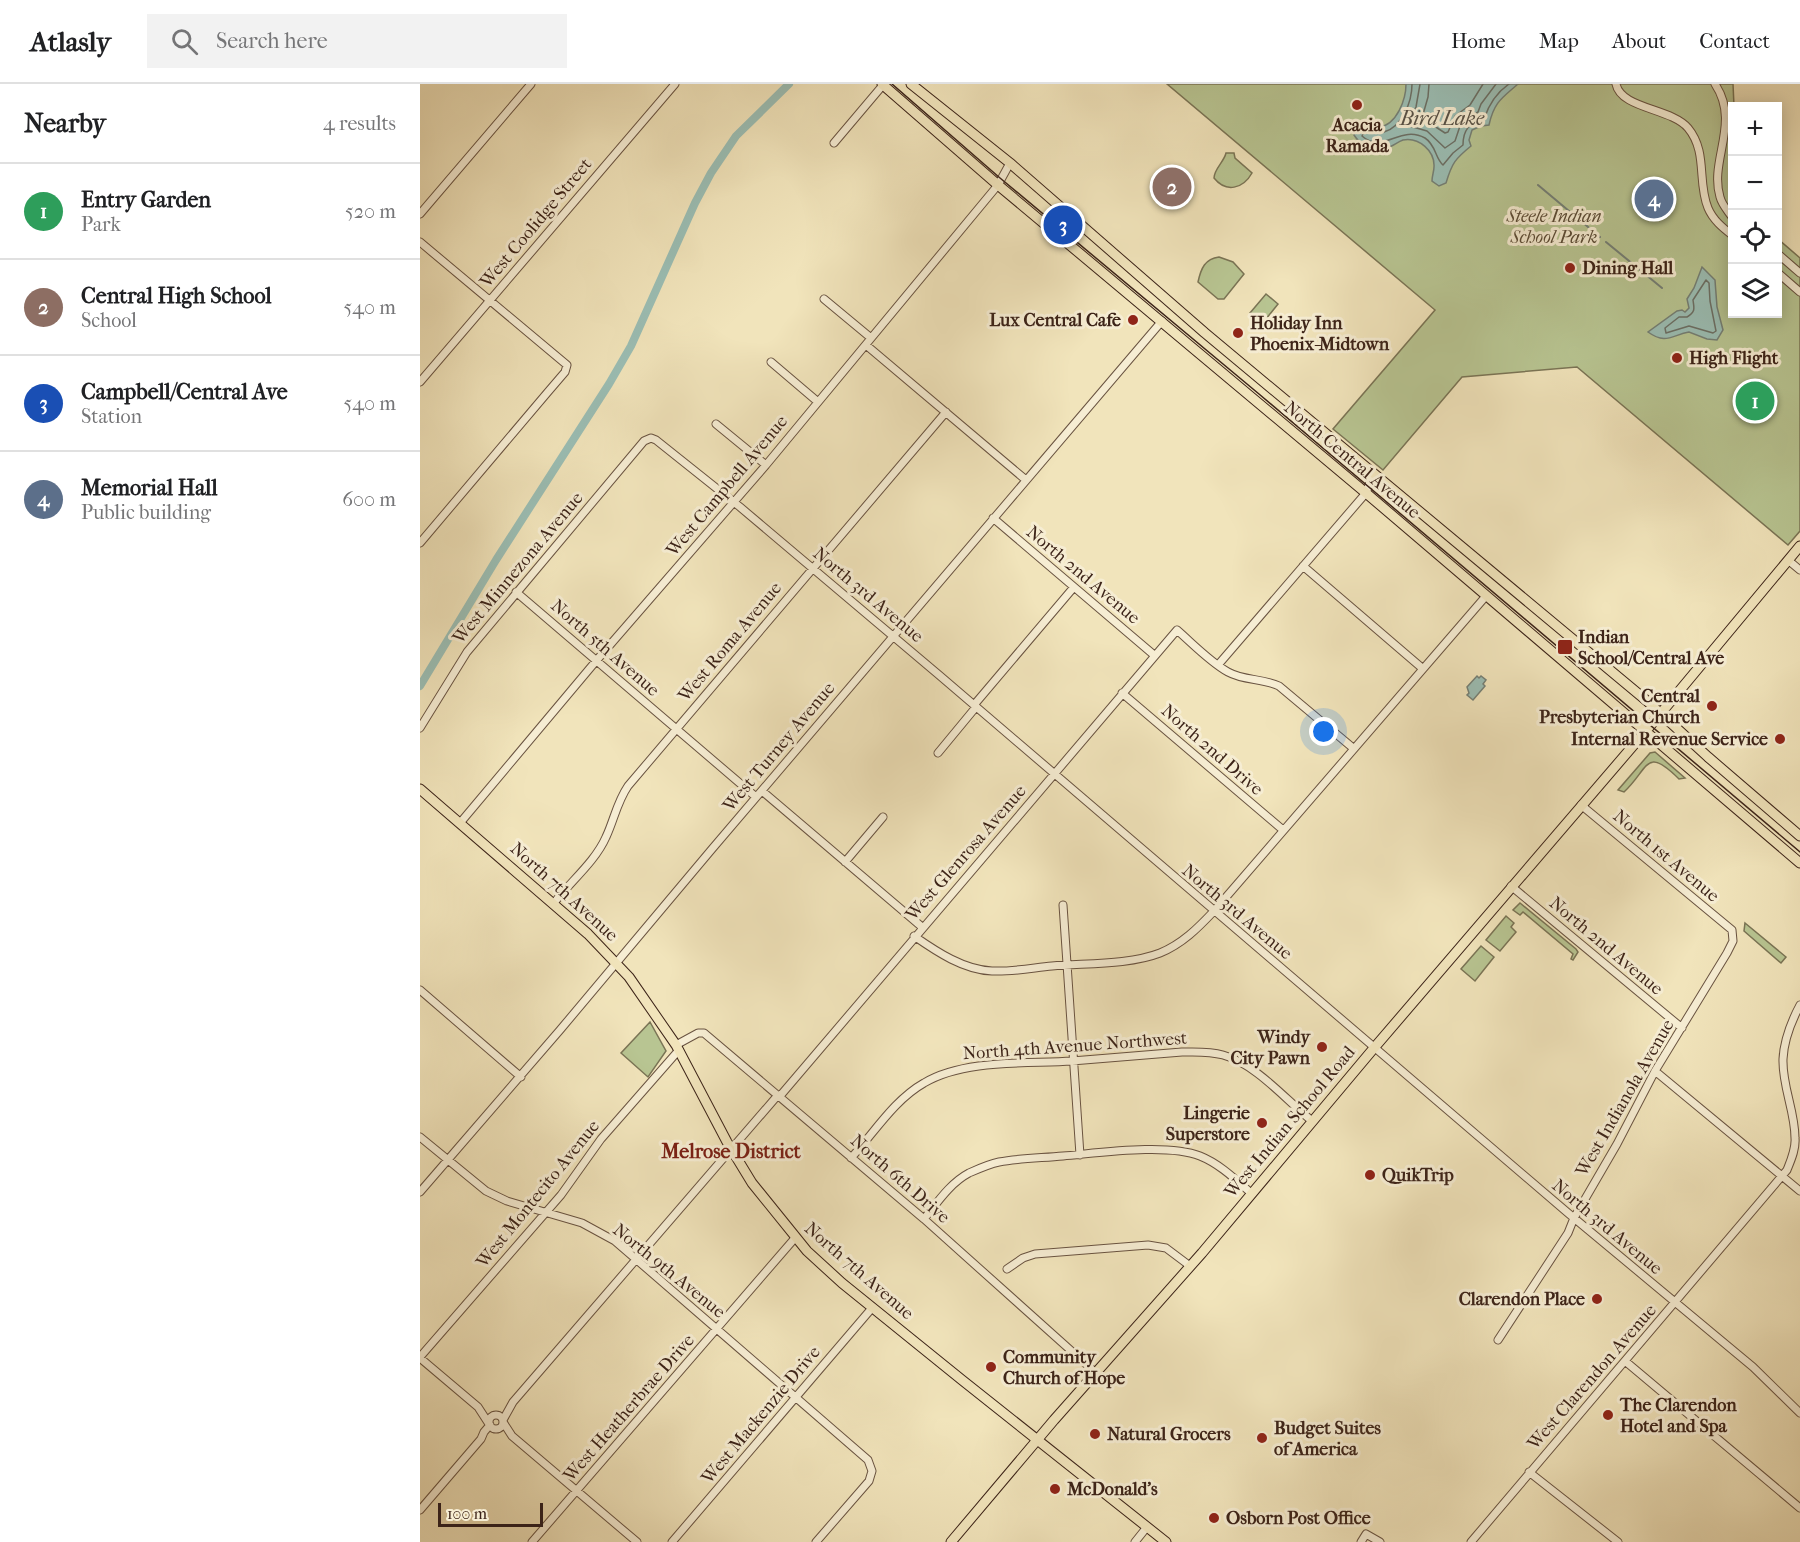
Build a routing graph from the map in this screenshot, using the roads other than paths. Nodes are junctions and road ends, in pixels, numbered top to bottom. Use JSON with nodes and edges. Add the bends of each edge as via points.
{"nodes":[{"id":1,"x":531,"y":84,"type":"edge"},
{"id":2,"x":675,"y":84,"type":"edge"},
{"id":3,"x":911,"y":84,"type":"edge"},
{"id":4,"x":1616,"y":84,"type":"edge"},
{"id":5,"x":1715,"y":84,"type":"edge"},
{"id":6,"x":882,"y":85,"type":"edge"},
{"id":7,"x":834,"y":143,"type":"dead end"},
{"id":8,"x":1010,"y":163,"type":"junction"},
{"id":9,"x":998,"y":185,"type":"junction"},
{"id":10,"x":1728,"y":211,"type":"edge"},
{"id":11,"x":420,"y":214,"type":"edge"},
{"id":12,"x":1728,"y":232,"type":"edge"},
{"id":13,"x":420,"y":242,"type":"edge"},
{"id":14,"x":1782,"y":257,"type":"edge"},
{"id":15,"x":1800,"y":273,"type":"edge"},
{"id":16,"x":1782,"y":276,"type":"edge"},
{"id":17,"x":1800,"y":292,"type":"edge"},
{"id":18,"x":824,"y":299,"type":"dead end"},
{"id":19,"x":490,"y":300,"type":"junction"},
{"id":20,"x":1162,"y":321,"type":"junction"},
{"id":21,"x":868,"y":342,"type":"junction"},
{"id":22,"x":771,"y":362,"type":"dead end"},
{"id":23,"x":420,"y":382,"type":"edge"},
{"id":24,"x":818,"y":402,"type":"junction"},
{"id":25,"x":946,"y":412,"type":"junction"},
{"id":26,"x":716,"y":424,"type":"dead end"},
{"id":27,"x":651,"y":438,"type":"joint"},
{"id":28,"x":766,"y":465,"type":"junction"},
{"id":29,"x":1373,"y":474,"type":"junction"},
{"id":30,"x":1026,"y":480,"type":"junction"},
{"id":31,"x":1366,"y":493,"type":"junction"},
{"id":32,"x":734,"y":502,"type":"junction"},
{"id":33,"x":993,"y":518,"type":"junction"},
{"id":34,"x":420,"y":543,"type":"edge"},
{"id":35,"x":1800,"y":546,"type":"edge"},
{"id":36,"x":1788,"y":560,"type":"junction"},
{"id":37,"x":1303,"y":566,"type":"junction"},
{"id":38,"x":813,"y":568,"type":"junction"},
{"id":39,"x":1800,"y":570,"type":"edge"},
{"id":40,"x":1074,"y":587,"type":"junction"},
{"id":41,"x":516,"y":592,"type":"junction"},
{"id":42,"x":1486,"y":596,"type":"junction"},
{"id":43,"x":893,"y":636,"type":"junction"},
{"id":44,"x":1154,"y":655,"type":"junction"},
{"id":45,"x":597,"y":661,"type":"junction"},
{"id":46,"x":1218,"y":665,"type":"junction"},
{"id":47,"x":1422,"y":668,"type":"junction"},
{"id":48,"x":1122,"y":693,"type":"junction"},
{"id":49,"x":975,"y":706,"type":"junction"},
{"id":50,"x":1661,"y":713,"type":"junction"},
{"id":51,"x":420,"y":728,"type":"edge"},
{"id":52,"x":675,"y":729,"type":"junction"},
{"id":53,"x":1646,"y":730,"type":"junction"},
{"id":54,"x":1353,"y":748,"type":"junction"},
{"id":55,"x":938,"y":753,"type":"dead end"},
{"id":56,"x":1054,"y":774,"type":"junction"},
{"id":57,"x":420,"y":789,"type":"edge"},
{"id":58,"x":762,"y":791,"type":"junction"},
{"id":59,"x":756,"y":797,"type":"junction"},
{"id":60,"x":1581,"y":805,"type":"junction"},
{"id":61,"x":884,"y":817,"type":"dead end"},
{"id":62,"x":460,"y":823,"type":"junction"},
{"id":63,"x":1283,"y":830,"type":"junction"},
{"id":64,"x":1800,"y":836,"type":"edge"},
{"id":65,"x":845,"y":862,"type":"junction"},
{"id":66,"x":1800,"y":863,"type":"edge"},
{"id":67,"x":1511,"y":886,"type":"junction"},
{"id":68,"x":554,"y":903,"type":"junction"},
{"id":69,"x":1063,"y":905,"type":"dead end"},
{"id":70,"x":1214,"y":911,"type":"junction"},
{"id":71,"x":922,"y":927,"type":"junction"},
{"id":72,"x":1732,"y":930,"type":"joint"},
{"id":73,"x":914,"y":936,"type":"junction"},
{"id":74,"x":617,"y":963,"type":"junction"},
{"id":75,"x":1066,"y":965,"type":"junction"},
{"id":76,"x":420,"y":990,"type":"edge"},
{"id":77,"x":1800,"y":1005,"type":"edge"},
{"id":78,"x":1682,"y":1028,"type":"junction"},
{"id":79,"x":677,"y":1048,"type":"junction"},
{"id":80,"x":1374,"y":1048,"type":"junction"},
{"id":81,"x":1074,"y":1061,"type":"junction"},
{"id":82,"x":1655,"y":1071,"type":"junction"},
{"id":83,"x":520,"y":1077,"type":"junction"},
{"id":84,"x":779,"y":1096,"type":"junction"},
{"id":85,"x":1312,"y":1121,"type":"junction"},
{"id":86,"x":420,"y":1137,"type":"edge"},
{"id":87,"x":731,"y":1149,"type":"junction"},
{"id":88,"x":1080,"y":1155,"type":"junction"},
{"id":89,"x":851,"y":1158,"type":"junction"},
{"id":90,"x":446,"y":1159,"type":"junction"},
{"id":91,"x":1783,"y":1177,"type":"junction"},
{"id":92,"x":1800,"y":1191,"type":"edge"},
{"id":93,"x":420,"y":1192,"type":"edge"},
{"id":94,"x":1252,"y":1194,"type":"junction"},
{"id":95,"x":546,"y":1212,"type":"junction"},
{"id":96,"x":1574,"y":1218,"type":"junction"},
{"id":97,"x":924,"y":1219,"type":"junction"},
{"id":98,"x":795,"y":1238,"type":"junction"},
{"id":99,"x":637,"y":1260,"type":"junction"},
{"id":100,"x":1190,"y":1266,"type":"junction"},
{"id":101,"x":1007,"y":1269,"type":"dead end"},
{"id":102,"x":1675,"y":1303,"type":"junction"},
{"id":103,"x":872,"y":1308,"type":"junction"},
{"id":104,"x":717,"y":1329,"type":"junction"},
{"id":105,"x":1498,"y":1340,"type":"dead end"},
{"id":106,"x":420,"y":1357,"type":"edge"},
{"id":107,"x":1625,"y":1361,"type":"junction"},
{"id":108,"x":1096,"y":1373,"type":"junction"},
{"id":109,"x":796,"y":1398,"type":"junction"},
{"id":110,"x":478,"y":1407,"type":"junction"},
{"id":111,"x":1800,"y":1413,"type":"edge"},
{"id":112,"x":499,"y":1418,"type":"junction"},
{"id":113,"x":493,"y":1427,"type":"junction"},
{"id":114,"x":512,"y":1436,"type":"junction"},
{"id":115,"x":1037,"y":1440,"type":"junction"},
{"id":116,"x":1529,"y":1472,"type":"junction"},
{"id":117,"x":577,"y":1491,"type":"junction"},
{"id":118,"x":1800,"y":1508,"type":"edge"},
{"id":119,"x":420,"y":1510,"type":"edge"},
{"id":120,"x":1147,"y":1527,"type":"junction"},
{"id":121,"x":532,"y":1542,"type":"edge"},
{"id":122,"x":636,"y":1542,"type":"edge"},
{"id":123,"x":672,"y":1542,"type":"edge"},
{"id":124,"x":816,"y":1542,"type":"edge"},
{"id":125,"x":951,"y":1542,"type":"edge"},
{"id":126,"x":1135,"y":1542,"type":"edge"},
{"id":127,"x":1166,"y":1542,"type":"edge"},
{"id":128,"x":1361,"y":1542,"type":"edge"},
{"id":129,"x":1380,"y":1542,"type":"edge"},
{"id":130,"x":1471,"y":1542,"type":"edge"},
{"id":131,"x":1618,"y":1542,"type":"edge"}],
"edges":[{"from":1,"to":11,"type":"street"},
{"from":2,"to":19,"type":"street","name":"West Coolidge Street"},
{"from":3,"to":8,"type":"main road","name":"North Central Avenue"},
{"from":4,"to":12,"type":"street","via":[[1619,92],[1632,102],[1670,114],[1687,126],[1699,147],[1708,210]]},
{"from":5,"to":10,"type":"street","via":[[1725,107],[1718,189]]},
{"from":6,"to":7,"type":"street"},
{"from":6,"to":9,"type":"main road","name":"North Central Avenue"},
{"from":8,"to":9,"type":"street","name":"West Campbell Avenue"},
{"from":8,"to":29,"type":"main road","name":"North Central Avenue"},
{"from":9,"to":20,"type":"main road","name":"North Central Avenue"},
{"from":9,"to":21,"type":"street","name":"West Campbell Avenue"},
{"from":13,"to":19,"type":"street"},
{"from":14,"to":15,"type":"street"},
{"from":16,"to":17,"type":"street"},
{"from":18,"to":21,"type":"street"},
{"from":19,"to":23,"type":"street","name":"West Coolidge Street"},
{"from":19,"to":34,"type":"street","via":[[567,365],[565,372]]},
{"from":20,"to":30,"type":"street","name":"West Turney Avenue"},
{"from":20,"to":31,"type":"main road","name":"North Central Avenue"},
{"from":21,"to":24,"type":"street","name":"West Campbell Avenue"},
{"from":21,"to":25,"type":"street"},
{"from":22,"to":24,"type":"street"},
{"from":24,"to":28,"type":"street","name":"West Campbell Avenue"},
{"from":25,"to":30,"type":"street"},
{"from":25,"to":38,"type":"street","name":"West Roma Avenue"},
{"from":26,"to":28,"type":"street"},
{"from":27,"to":32,"type":"street","name":"North 3rd Avenue"},
{"from":27,"to":41,"type":"street","name":"West Minnezona Avenue","via":[[644,441]]},
{"from":28,"to":32,"type":"street","name":"West Campbell Avenue"},
{"from":29,"to":31,"type":"street"},
{"from":29,"to":50,"type":"main road","name":"North Central Avenue"},
{"from":30,"to":33,"type":"street","name":"West Turney Avenue"},
{"from":31,"to":37,"type":"street"},
{"from":31,"to":42,"type":"main road","name":"North Central Avenue"},
{"from":32,"to":38,"type":"street","name":"North 3rd Avenue"},
{"from":32,"to":45,"type":"street","name":"West Campbell Avenue"},
{"from":33,"to":40,"type":"street","name":"North 2nd Avenue"},
{"from":33,"to":43,"type":"street","name":"West Turney Avenue"},
{"from":35,"to":36,"type":"main road","name":"West Indian School Road"},
{"from":36,"to":39,"type":"street"},
{"from":36,"to":50,"type":"main road","name":"West Indian School Road"},
{"from":37,"to":46,"type":"street"},
{"from":37,"to":47,"type":"street"},
{"from":38,"to":43,"type":"street","name":"North 3rd Avenue"},
{"from":38,"to":52,"type":"street","name":"West Roma Avenue"},
{"from":40,"to":44,"type":"street","name":"North 2nd Avenue"},
{"from":40,"to":49,"type":"street"},
{"from":41,"to":45,"type":"street","name":"North 5th Avenue"},
{"from":41,"to":51,"type":"street","name":"West Minnezona Avenue","via":[[466,652]]},
{"from":42,"to":47,"type":"street"},
{"from":42,"to":53,"type":"main road","name":"North Central Avenue"},
{"from":43,"to":49,"type":"street","name":"North 3rd Avenue"},
{"from":43,"to":58,"type":"street","name":"West Turney Avenue"},
{"from":44,"to":46,"type":"street","name":"West Glenrosa Avenue","via":[[1177,630]]},
{"from":44,"to":48,"type":"street","name":"West Glenrosa Avenue"},
{"from":45,"to":52,"type":"street","name":"North 5th Avenue"},
{"from":45,"to":62,"type":"street","name":"West Campbell Avenue"},
{"from":46,"to":54,"type":"street","via":[[1239,676],[1279,686]]},
{"from":47,"to":54,"type":"street"},
{"from":48,"to":56,"type":"street","name":"West Glenrosa Avenue"},
{"from":48,"to":63,"type":"street","name":"North 2nd Drive"},
{"from":49,"to":55,"type":"street"},
{"from":49,"to":56,"type":"street","name":"North 3rd Avenue"},
{"from":50,"to":53,"type":"main road","name":"West Indian School Road"},
{"from":50,"to":64,"type":"main road","name":"North Central Avenue"},
{"from":52,"to":59,"type":"street","name":"North 5th Avenue"},
{"from":52,"to":68,"type":"street","name":"West Roma Avenue","via":[[620,797],[605,838]]},
{"from":53,"to":60,"type":"main road","name":"West Indian School Road"},
{"from":53,"to":66,"type":"main road","name":"North Central Avenue"},
{"from":54,"to":63,"type":"street"},
{"from":56,"to":70,"type":"street","name":"North 3rd Avenue"},
{"from":56,"to":71,"type":"street","name":"West Glenrosa Avenue"},
{"from":57,"to":62,"type":"main road","name":"North 7th Avenue"},
{"from":58,"to":59,"type":"street","name":"West Turney Avenue"},
{"from":58,"to":65,"type":"street"},
{"from":59,"to":74,"type":"street","name":"West Turney Avenue"},
{"from":60,"to":67,"type":"main road","name":"West Indian School Road"},
{"from":60,"to":72,"type":"street","name":"North 1st Avenue"},
{"from":61,"to":65,"type":"street"},
{"from":62,"to":68,"type":"main road","name":"North 7th Avenue"},
{"from":63,"to":70,"type":"street"},
{"from":65,"to":71,"type":"street"},
{"from":67,"to":78,"type":"street","name":"North 2nd Avenue"},
{"from":67,"to":80,"type":"main road","name":"West Indian School Road"},
{"from":68,"to":74,"type":"main road","name":"North 7th Avenue"},
{"from":69,"to":75,"type":"street"},
{"from":70,"to":75,"type":"street","via":[[1190,935],[1161,953]]},
{"from":70,"to":80,"type":"street","name":"North 3rd Avenue"},
{"from":71,"to":73,"type":"street","name":"West Glenrosa Avenue"},
{"from":72,"to":78,"type":"street","name":"West Indianola Avenue","via":[[1732,944]]},
{"from":73,"to":75,"type":"street","via":[[954,961],[992,971]]},
{"from":73,"to":84,"type":"street","name":"West Glenrosa Avenue"},
{"from":74,"to":79,"type":"main road","name":"North 7th Avenue"},
{"from":74,"to":83,"type":"street","name":"West Turney Avenue"},
{"from":75,"to":81,"type":"street"},
{"from":76,"to":83,"type":"street"},
{"from":77,"to":91,"type":"street","name":"West Clarendon Avenue","via":[[1787,1035],[1783,1059],[1796,1140]]},
{"from":78,"to":82,"type":"street","name":"West Indianola Avenue"},
{"from":79,"to":84,"type":"street","name":"North 6th Drive","via":[[704,1033]]},
{"from":79,"to":87,"type":"main road","name":"North 7th Avenue"},
{"from":79,"to":95,"type":"street","name":"West Montecito Avenue","via":[[601,1138]]},
{"from":80,"to":85,"type":"main road","name":"West Indian School Road"},
{"from":80,"to":96,"type":"street","name":"North 3rd Avenue"},
{"from":81,"to":85,"type":"street","name":"North 4th Avenue Northwest","via":[[1182,1052],[1224,1055],[1246,1065]]},
{"from":81,"to":88,"type":"street"},
{"from":81,"to":89,"type":"street","name":"North 4th Avenue Northwest","via":[[993,1066],[938,1075],[910,1092]]},
{"from":82,"to":91,"type":"street"},
{"from":82,"to":96,"type":"street","name":"West Indianola Avenue"},
{"from":83,"to":90,"type":"street","name":"West Turney Avenue"},
{"from":84,"to":87,"type":"street","name":"West Glenrosa Avenue"},
{"from":84,"to":89,"type":"street","name":"North 6th Drive"},
{"from":85,"to":94,"type":"main road","name":"West Indian School Road"},
{"from":86,"to":90,"type":"street","name":"North 9th Avenue"},
{"from":87,"to":98,"type":"main road","name":"North 7th Avenue"},
{"from":87,"to":99,"type":"street","name":"West Glenrosa Avenue"},
{"from":88,"to":94,"type":"street","via":[[1179,1150],[1209,1161]]},
{"from":88,"to":97,"type":"street","via":[[1006,1160],[978,1169],[955,1184]]},
{"from":89,"to":97,"type":"street","name":"North 6th Drive"},
{"from":90,"to":93,"type":"street","name":"West Turney Avenue"},
{"from":90,"to":95,"type":"street","name":"North 9th Avenue","via":[[486,1191]]},
{"from":91,"to":92,"type":"street"},
{"from":91,"to":102,"type":"street","name":"West Clarendon Avenue"},
{"from":94,"to":100,"type":"main road","name":"West Indian School Road"},
{"from":95,"to":99,"type":"street","name":"North 9th Avenue","via":[[582,1222],[615,1241]]},
{"from":95,"to":106,"type":"street","name":"West Montecito Avenue"},
{"from":96,"to":102,"type":"street","name":"North 3rd Avenue"},
{"from":96,"to":105,"type":"street","name":"West Indianola Avenue"},
{"from":97,"to":108,"type":"street","name":"North 6th Drive"},
{"from":98,"to":103,"type":"main road","name":"North 7th Avenue"},
{"from":98,"to":104,"type":"street","name":"West Heatherbrae Drive"},
{"from":99,"to":104,"type":"street","name":"North 9th Avenue"},
{"from":99,"to":112,"type":"street","name":"West Glenrosa Avenue"},
{"from":100,"to":101,"type":"street","via":[[1166,1248],[1148,1245],[1035,1254]]},
{"from":100,"to":108,"type":"main road","name":"West Indian School Road"},
{"from":102,"to":107,"type":"street","name":"West Clarendon Avenue"},
{"from":102,"to":111,"type":"street","name":"North 3rd Avenue","via":[[1753,1367]]},
{"from":103,"to":109,"type":"street","name":"West Mackenzie Drive"},
{"from":103,"to":115,"type":"main road","name":"North 7th Avenue"},
{"from":104,"to":109,"type":"street","name":"North 9th Avenue"},
{"from":104,"to":117,"type":"street","name":"West Heatherbrae Drive"},
{"from":106,"to":110,"type":"street"},
{"from":107,"to":116,"type":"street","name":"West Clarendon Avenue"},
{"from":107,"to":118,"type":"street"},
{"from":108,"to":115,"type":"main road","name":"West Indian School Road"},
{"from":109,"to":123,"type":"street","name":"West Mackenzie Drive"},
{"from":109,"to":124,"type":"street","name":"North 9th Avenue","via":[[868,1460],[872,1471],[869,1481]]},
{"from":110,"to":112,"type":"street"},
{"from":110,"to":113,"type":"street"},
{"from":112,"to":113,"type":"street","via":[[491,1418]]},
{"from":112,"to":113,"type":"street","via":[[502,1427]]},
{"from":112,"to":114,"type":"street"},
{"from":113,"to":114,"type":"street"},
{"from":113,"to":119,"type":"street"},
{"from":114,"to":117,"type":"street"},
{"from":115,"to":120,"type":"main road","name":"North 7th Avenue"},
{"from":115,"to":125,"type":"main road","name":"West Indian School Road"},
{"from":116,"to":130,"type":"street","name":"West Clarendon Avenue"},
{"from":116,"to":131,"type":"street"},
{"from":117,"to":121,"type":"street","name":"West Heatherbrae Drive"},
{"from":117,"to":122,"type":"street"},
{"from":120,"to":126,"type":"street"},
{"from":120,"to":127,"type":"main road","name":"North 7th Avenue"},
{"from":128,"to":129,"type":"street","via":[[1366,1534]]}]}
